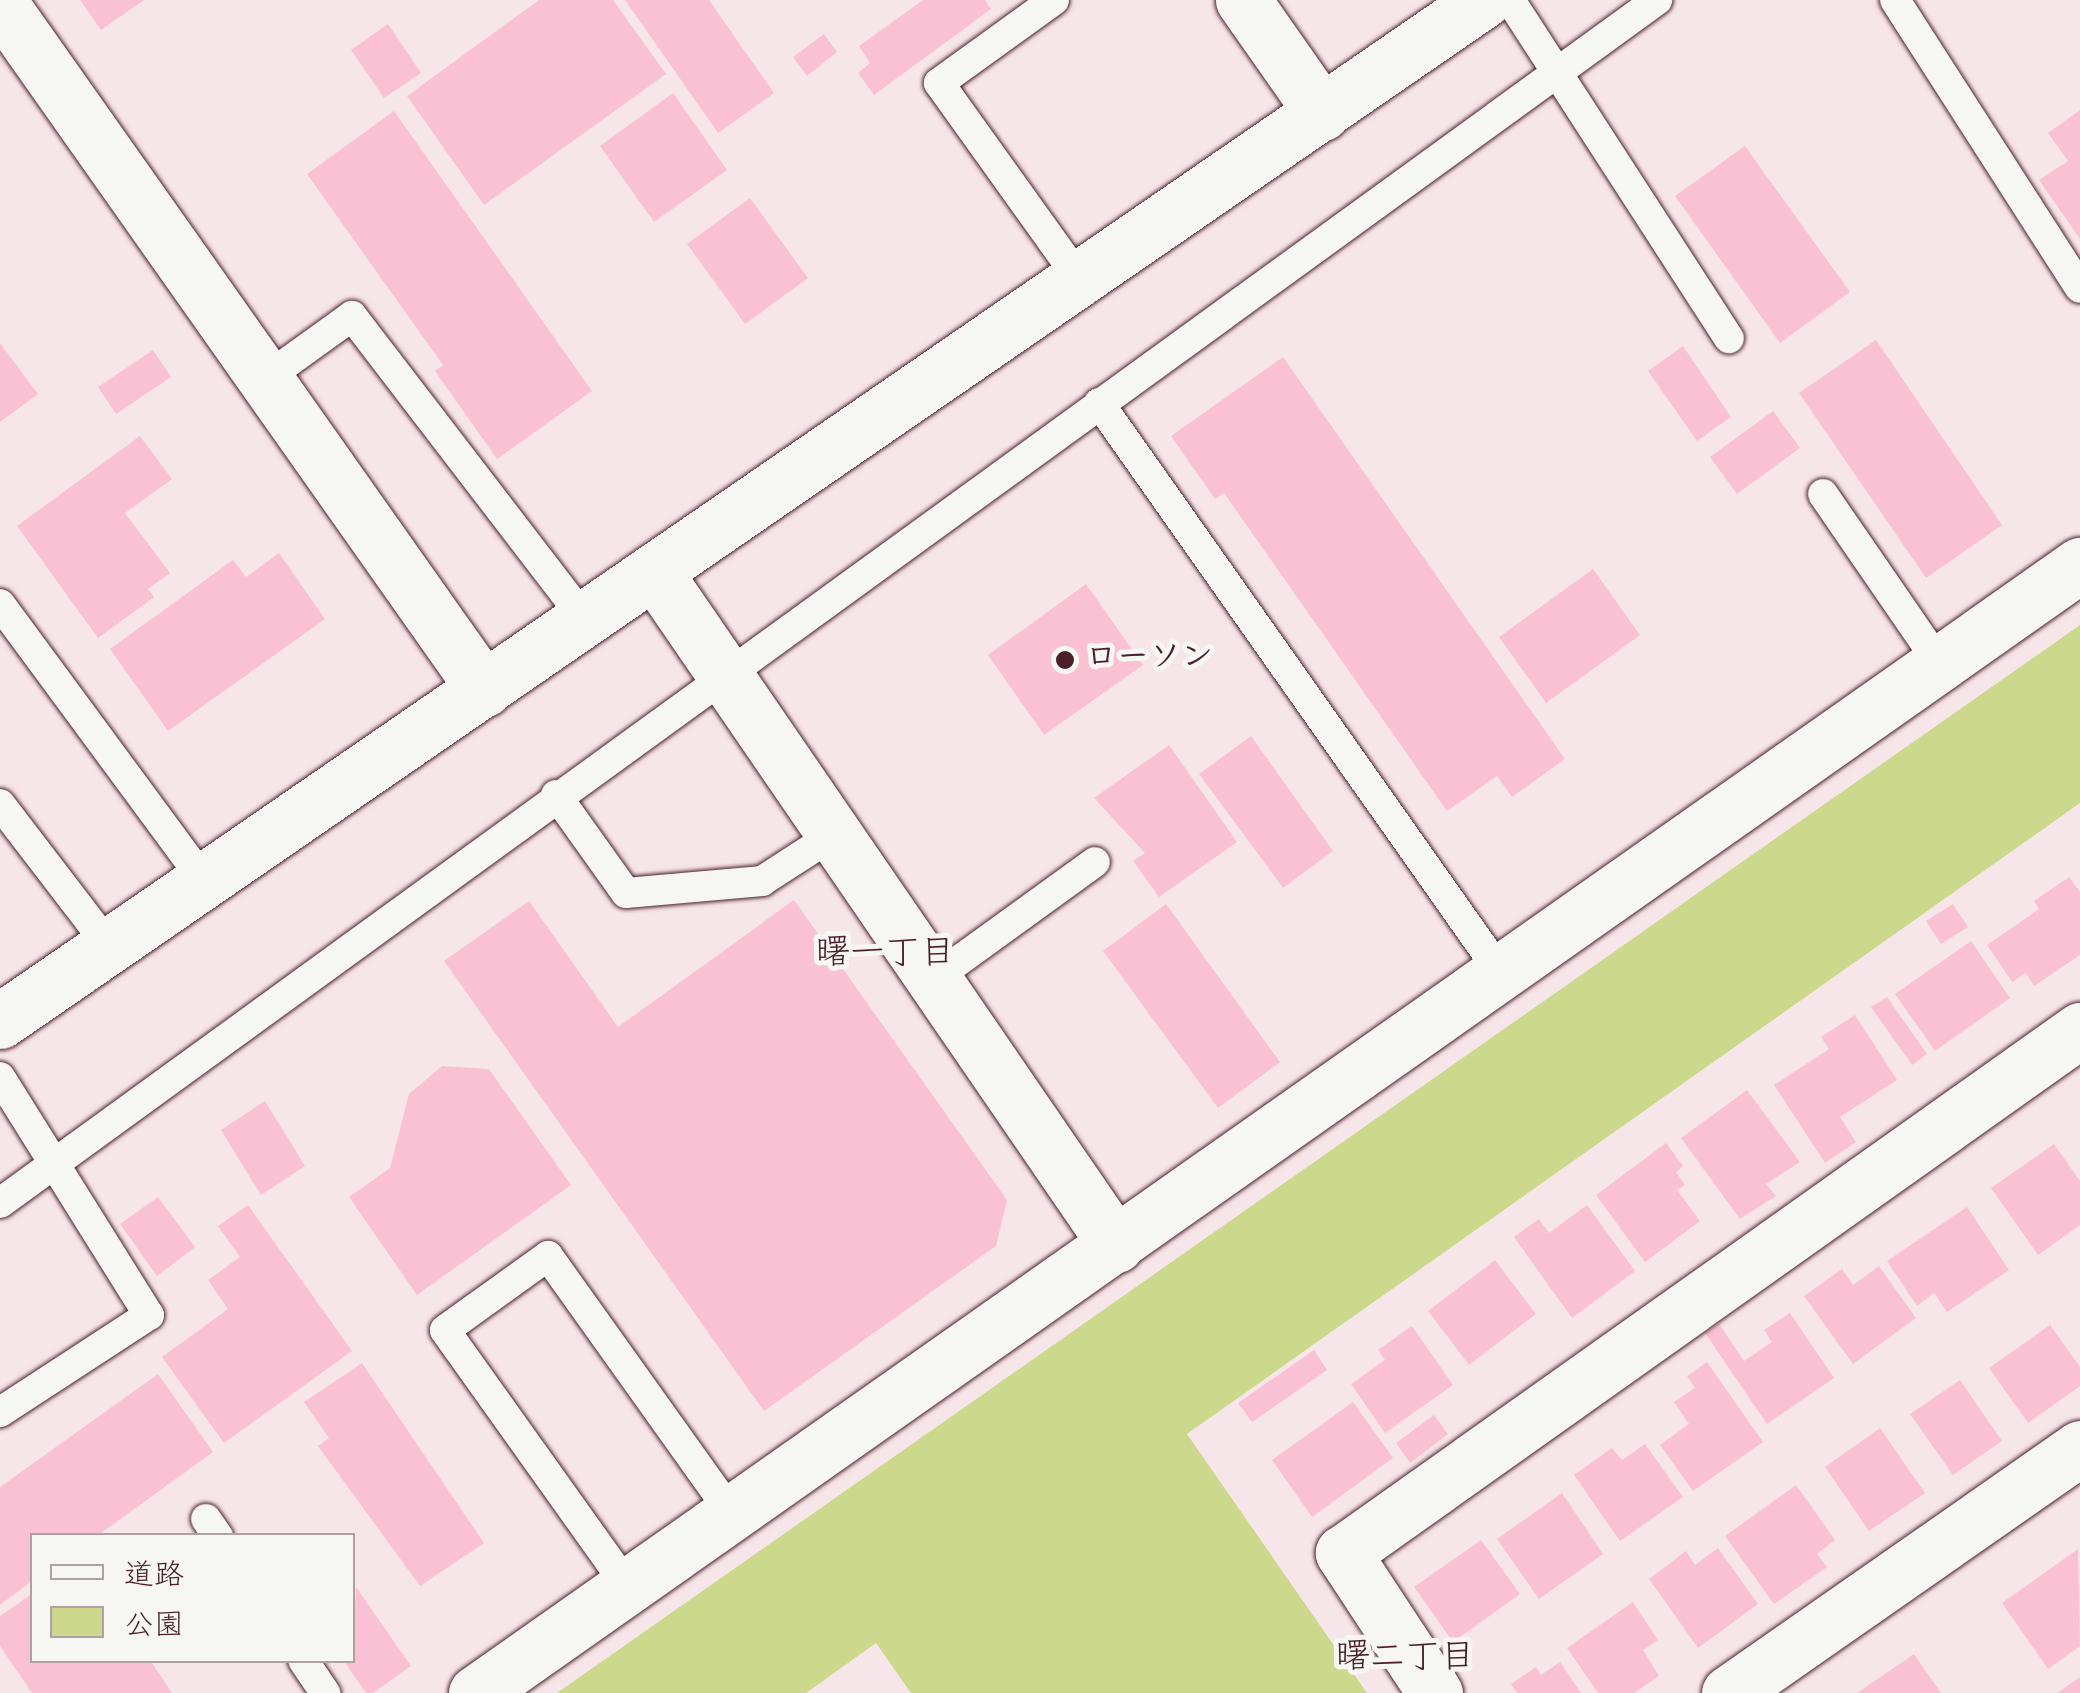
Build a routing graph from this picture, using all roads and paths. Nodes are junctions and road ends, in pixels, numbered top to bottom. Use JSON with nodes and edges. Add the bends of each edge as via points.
{"nodes":[{"id":1,"x":1054,"y":0,"type":"edge"},
{"id":2,"x":1243,"y":0,"type":"edge"},
{"id":3,"x":1484,"y":0,"type":"edge"},
{"id":4,"x":1510,"y":0,"type":"edge"},
{"id":5,"x":1656,"y":0,"type":"edge"},
{"id":6,"x":1894,"y":0,"type":"edge"},
{"id":7,"x":0,"y":3,"type":"edge"},
{"id":8,"x":1557,"y":72,"type":"junction"},
{"id":9,"x":1322,"y":113,"type":"junction"},
{"id":10,"x":1082,"y":283,"type":"junction"},
{"id":11,"x":2080,"y":288,"type":"edge"},
{"id":12,"x":1729,"y":338,"type":"dead end"},
{"id":13,"x":266,"y":378,"type":"junction"},
{"id":14,"x":1099,"y":403,"type":"junction"},
{"id":15,"x":1823,"y":494,"type":"dead end"},
{"id":16,"x":2080,"y":565,"type":"edge"},
{"id":17,"x":655,"y":573,"type":"junction"},
{"id":18,"x":0,"y":604,"type":"edge"},
{"id":19,"x":586,"y":620,"type":"junction"},
{"id":20,"x":1940,"y":664,"type":"junction"},
{"id":21,"x":722,"y":675,"type":"junction"},
{"id":22,"x":484,"y":689,"type":"junction"},
{"id":23,"x":556,"y":794,"type":"junction"},
{"id":24,"x":0,"y":804,"type":"edge"},
{"id":25,"x":833,"y":835,"type":"junction"},
{"id":26,"x":1095,"y":862,"type":"dead end"},
{"id":27,"x":204,"y":881,"type":"junction"},
{"id":28,"x":110,"y":946,"type":"junction"},
{"id":29,"x":1501,"y":973,"type":"junction"},
{"id":30,"x":932,"y":980,"type":"junction"},
{"id":31,"x":0,"y":1021,"type":"edge"},
{"id":32,"x":2080,"y":1030,"type":"edge"},
{"id":33,"x":0,"y":1077,"type":"edge"},
{"id":34,"x":52,"y":1165,"type":"junction"},
{"id":35,"x":0,"y":1204,"type":"edge"},
{"id":36,"x":1116,"y":1244,"type":"junction"},
{"id":37,"x":0,"y":1412,"type":"edge"},
{"id":38,"x":2080,"y":1448,"type":"edge"},
{"id":39,"x":732,"y":1514,"type":"junction"},
{"id":40,"x":628,"y":1587,"type":"junction"},
{"id":41,"x":305,"y":1663,"type":"edge"},
{"id":42,"x":325,"y":1693,"type":"edge"},
{"id":43,"x":476,"y":1693,"type":"edge"},
{"id":44,"x":1435,"y":1693,"type":"edge"},
{"id":45,"x":1729,"y":1693,"type":"edge"}],
"edges":[{"from":1,"to":10,"type":"lane","via":[[939,83]]},
{"from":2,"to":9,"type":"street"},
{"from":3,"to":9,"type":"street"},
{"from":4,"to":8,"type":"lane"},
{"from":5,"to":8,"type":"lane"},
{"from":6,"to":11,"type":"lane"},
{"from":7,"to":13,"type":"street"},
{"from":8,"to":12,"type":"lane"},
{"from":8,"to":14,"type":"lane"},
{"from":9,"to":10,"type":"street"},
{"from":10,"to":17,"type":"street"},
{"from":13,"to":19,"type":"lane","via":[[352,316]]},
{"from":13,"to":22,"type":"street"},
{"from":14,"to":21,"type":"lane"},
{"from":14,"to":29,"type":"lane"},
{"from":15,"to":20,"type":"lane"},
{"from":16,"to":20,"type":"street"},
{"from":17,"to":19,"type":"street"},
{"from":17,"to":21,"type":"street"},
{"from":18,"to":27,"type":"lane"},
{"from":19,"to":22,"type":"street"},
{"from":20,"to":29,"type":"street"},
{"from":21,"to":23,"type":"lane"},
{"from":21,"to":25,"type":"street"},
{"from":22,"to":27,"type":"street"},
{"from":23,"to":25,"type":"lane","via":[[626,893],[762,881]]},
{"from":23,"to":34,"type":"lane"},
{"from":24,"to":28,"type":"lane"},
{"from":25,"to":30,"type":"street"},
{"from":26,"to":30,"type":"lane"},
{"from":27,"to":28,"type":"street"},
{"from":28,"to":31,"type":"street"},
{"from":29,"to":36,"type":"street"},
{"from":30,"to":36,"type":"street"},
{"from":32,"to":44,"type":"street","via":[[1343,1553]]},
{"from":33,"to":34,"type":"lane"},
{"from":34,"to":35,"type":"lane"},
{"from":34,"to":37,"type":"lane","via":[[149,1315]]},
{"from":36,"to":39,"type":"street"},
{"from":38,"to":45,"type":"street"},
{"from":39,"to":40,"type":"street"},
{"from":39,"to":40,"type":"lane","via":[[548,1256],[445,1330]]},
{"from":40,"to":43,"type":"street"},
{"from":41,"to":42,"type":"lane"}]}
